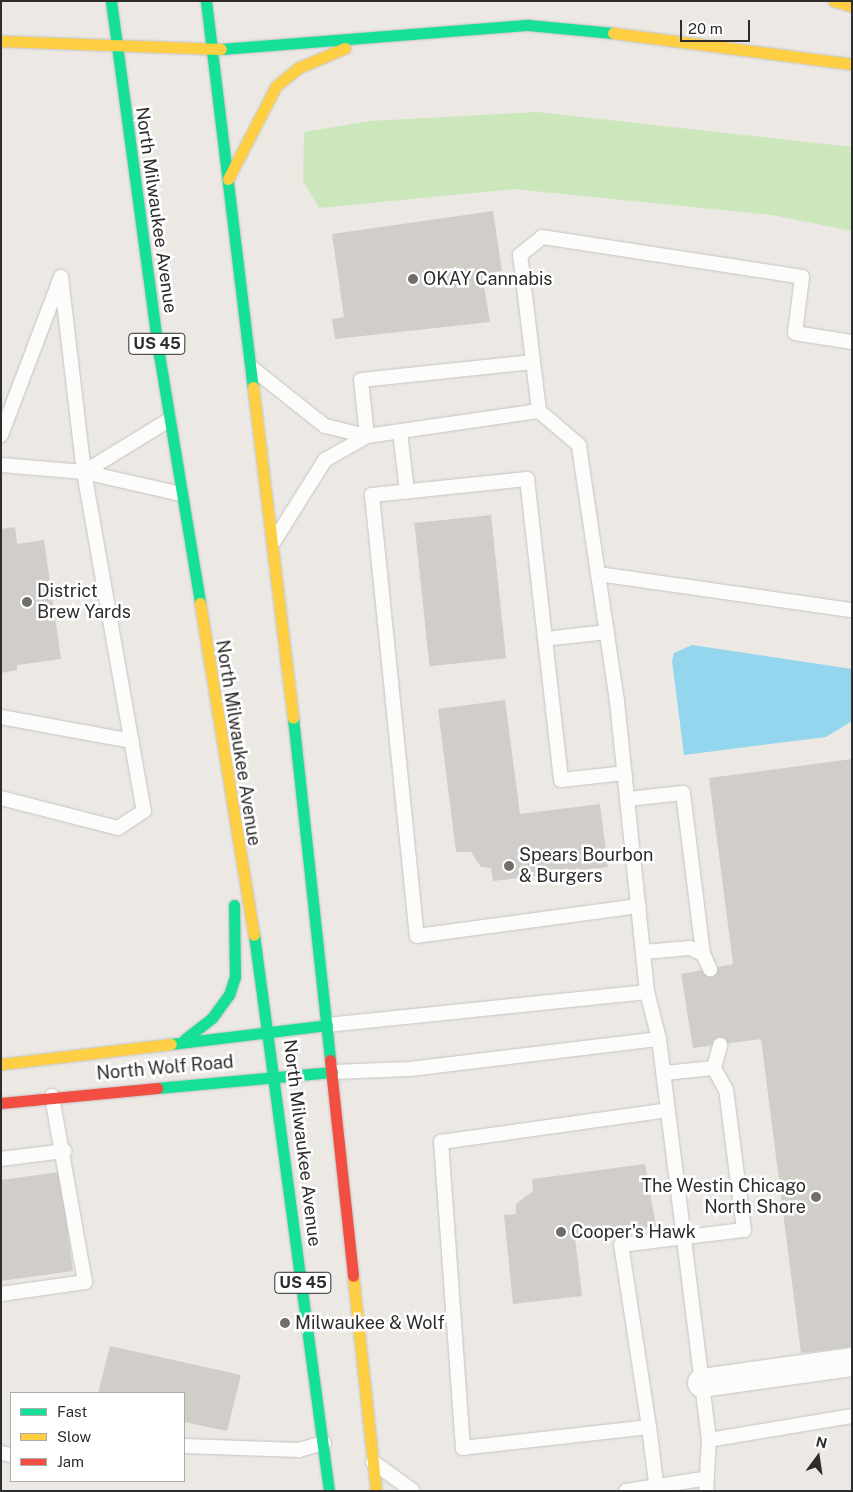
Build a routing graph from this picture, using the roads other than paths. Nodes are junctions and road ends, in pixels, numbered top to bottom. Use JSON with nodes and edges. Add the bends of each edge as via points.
{"nodes":[{"id":1,"x":111,"y":1,"type":"edge"},
{"id":2,"x":206,"y":1,"type":"edge"},
{"id":3,"x":834,"y":1,"type":"edge"},
{"id":4,"x":852,"y":6,"type":"edge"},
{"id":5,"x":372,"y":37,"type":"junction"},
{"id":6,"x":1,"y":41,"type":"edge"},
{"id":7,"x":116,"y":46,"type":"junction"},
{"id":8,"x":212,"y":50,"type":"junction"},
{"id":9,"x":852,"y":64,"type":"edge"},
{"id":10,"x":228,"y":179,"type":"junction"},
{"id":11,"x":852,"y":342,"type":"edge"},
{"id":12,"x":533,"y":362,"type":"junction"},
{"id":13,"x":251,"y":367,"type":"junction"},
{"id":14,"x":539,"y":411,"type":"junction"},
{"id":15,"x":169,"y":420,"type":"junction"},
{"id":16,"x":400,"y":432,"type":"junction"},
{"id":17,"x":1,"y":435,"type":"edge"},
{"id":18,"x":367,"y":436,"type":"junction"},
{"id":19,"x":1,"y":465,"type":"edge"},
{"id":20,"x":84,"y":472,"type":"junction"},
{"id":21,"x":407,"y":492,"type":"junction"},
{"id":22,"x":181,"y":494,"type":"junction"},
{"id":23,"x":272,"y":544,"type":"junction"},
{"id":24,"x":598,"y":574,"type":"junction"},
{"id":25,"x":852,"y":610,"type":"edge"},
{"id":26,"x":607,"y":632,"type":"junction"},
{"id":27,"x":545,"y":639,"type":"junction"},
{"id":28,"x":1,"y":717,"type":"edge"},
{"id":29,"x":132,"y":741,"type":"junction"},
{"id":30,"x":625,"y":773,"type":"junction"},
{"id":31,"x":1,"y":798,"type":"edge"},
{"id":32,"x":628,"y":799,"type":"junction"},
{"id":33,"x":231,"y":814,"type":"junction"},
{"id":34,"x":639,"y":906,"type":"junction"},
{"id":35,"x":644,"y":952,"type":"junction"},
{"id":36,"x":703,"y":954,"type":"junction"},
{"id":37,"x":710,"y":969,"type":"dead end"},
{"id":38,"x":647,"y":992,"type":"junction"},
{"id":39,"x":327,"y":1025,"type":"junction"},
{"id":40,"x":270,"y":1030,"type":"junction"},
{"id":41,"x":185,"y":1039,"type":"junction"},
{"id":42,"x":659,"y":1040,"type":"junction"},
{"id":43,"x":720,"y":1045,"type":"dead end"},
{"id":44,"x":1,"y":1064,"type":"edge"},
{"id":45,"x":714,"y":1068,"type":"junction"},
{"id":46,"x":332,"y":1072,"type":"junction"},
{"id":47,"x":664,"y":1073,"type":"junction"},
{"id":48,"x":276,"y":1076,"type":"junction"},
{"id":49,"x":52,"y":1096,"type":"junction"},
{"id":50,"x":1,"y":1103,"type":"edge"},
{"id":51,"x":668,"y":1110,"type":"junction"},
{"id":52,"x":64,"y":1151,"type":"junction"},
{"id":53,"x":1,"y":1159,"type":"edge"},
{"id":54,"x":684,"y":1238,"type":"junction"},
{"id":55,"x":1,"y":1294,"type":"edge"},
{"id":56,"x":852,"y":1362,"type":"edge"},
{"id":57,"x":702,"y":1383,"type":"junction"},
{"id":58,"x":852,"y":1416,"type":"edge"},
{"id":59,"x":648,"y":1427,"type":"junction"},
{"id":60,"x":709,"y":1440,"type":"junction"},
{"id":61,"x":324,"y":1443,"type":"junction"},
{"id":62,"x":185,"y":1446,"type":"edge"},
{"id":63,"x":373,"y":1462,"type":"junction"},
{"id":64,"x":704,"y":1485,"type":"edge"},
{"id":65,"x":656,"y":1488,"type":"edge"},
{"id":66,"x":330,"y":1491,"type":"edge"},
{"id":67,"x":376,"y":1491,"type":"edge"},
{"id":68,"x":413,"y":1491,"type":"edge"},
{"id":69,"x":626,"y":1491,"type":"edge"}],
"edges":[{"from":1,"to":7,"type":"main road","name":"North Milwaukee Avenue","number":"US 45"},
{"from":2,"to":8,"type":"main road","name":"North Milwaukee Avenue","number":"US 45"},
{"from":3,"to":4,"type":"main road"},
{"from":5,"to":8,"type":"main road"},
{"from":5,"to":9,"type":"main road","via":[[528,25],[721,44]]},
{"from":5,"to":10,"type":"main road","via":[[312,61],[276,86]]},
{"from":6,"to":7,"type":"main road"},
{"from":7,"to":8,"type":"main road"},
{"from":7,"to":15,"type":"main road","name":"North Milwaukee Avenue","number":"US 45"},
{"from":8,"to":10,"type":"main road","name":"North Milwaukee Avenue","number":"US 45"},
{"from":10,"to":13,"type":"main road","name":"North Milwaukee Avenue","number":"US 45"},
{"from":11,"to":12,"type":"lane","via":[[795,333],[802,277],[542,237],[520,256]]},
{"from":12,"to":14,"type":"lane"},
{"from":12,"to":18,"type":"lane","via":[[361,380]]},
{"from":13,"to":18,"type":"lane","via":[[325,426]]},
{"from":13,"to":23,"type":"main road","name":"North Milwaukee Avenue","number":"US 45"},
{"from":14,"to":16,"type":"lane"},
{"from":14,"to":24,"type":"lane","via":[[579,445]]},
{"from":15,"to":20,"type":"lane"},
{"from":15,"to":22,"type":"main road","name":"North Milwaukee Avenue","number":"US 45"},
{"from":16,"to":18,"type":"lane"},
{"from":16,"to":21,"type":"lane"},
{"from":17,"to":20,"type":"lane","via":[[61,277]]},
{"from":18,"to":23,"type":"lane","via":[[325,460]]},
{"from":19,"to":20,"type":"lane"},
{"from":20,"to":22,"type":"lane"},
{"from":20,"to":29,"type":"lane"},
{"from":21,"to":27,"type":"lane","via":[[527,480]]},
{"from":21,"to":34,"type":"lane","via":[[372,495],[417,936]]},
{"from":22,"to":33,"type":"main road","name":"North Milwaukee Avenue","number":"US 45"},
{"from":23,"to":39,"type":"main road","name":"North Milwaukee Avenue","number":"US 45"},
{"from":24,"to":25,"type":"lane"},
{"from":24,"to":26,"type":"lane"},
{"from":26,"to":27,"type":"lane"},
{"from":26,"to":30,"type":"lane"},
{"from":27,"to":30,"type":"lane","via":[[561,780]]},
{"from":28,"to":29,"type":"lane"},
{"from":29,"to":31,"type":"lane","via":[[144,811],[118,828]]},
{"from":30,"to":32,"type":"lane"},
{"from":32,"to":34,"type":"lane"},
{"from":32,"to":36,"type":"lane","via":[[683,793]]},
{"from":33,"to":40,"type":"main road","name":"North Milwaukee Avenue","number":"US 45"},
{"from":33,"to":41,"type":"main road","via":[[235,977],[222,1007]]},
{"from":34,"to":35,"type":"lane"},
{"from":35,"to":36,"type":"lane","via":[[690,948]]},
{"from":35,"to":38,"type":"lane"},
{"from":36,"to":37,"type":"lane"},
{"from":38,"to":39,"type":"lane"},
{"from":38,"to":42,"type":"lane"},
{"from":39,"to":40,"type":"main road","name":"North Wolf Road"},
{"from":39,"to":46,"type":"main road","name":"North Milwaukee Avenue","number":"US 45"},
{"from":40,"to":41,"type":"main road","name":"North Wolf Road"},
{"from":40,"to":48,"type":"main road","name":"North Milwaukee Avenue","number":"US 45"},
{"from":41,"to":44,"type":"main road","name":"North Wolf Road"},
{"from":42,"to":46,"type":"lane","via":[[410,1069]]},
{"from":42,"to":47,"type":"lane"},
{"from":43,"to":45,"type":"lane"},
{"from":45,"to":47,"type":"lane"},
{"from":45,"to":54,"type":"lane","via":[[726,1090],[744,1230]]},
{"from":46,"to":48,"type":"main road","name":"North Wolf Road"},
{"from":46,"to":63,"type":"main road","name":"North Milwaukee Avenue","number":"US 45"},
{"from":47,"to":51,"type":"lane"},
{"from":48,"to":49,"type":"main road","name":"North Wolf Road"},
{"from":48,"to":61,"type":"main road","name":"North Milwaukee Avenue","number":"US 45"},
{"from":49,"to":50,"type":"main road","name":"North Wolf Road"},
{"from":49,"to":52,"type":"lane"},
{"from":51,"to":54,"type":"lane"},
{"from":51,"to":59,"type":"lane","via":[[441,1142],[463,1448]]},
{"from":52,"to":53,"type":"lane"},
{"from":52,"to":55,"type":"lane","via":[[85,1282]]},
{"from":54,"to":57,"type":"lane"},
{"from":54,"to":59,"type":"lane","via":[[621,1245]]},
{"from":56,"to":57,"type":"street"},
{"from":57,"to":60,"type":"lane"},
{"from":58,"to":60,"type":"lane"},
{"from":59,"to":65,"type":"lane"},
{"from":60,"to":64,"type":"lane"},
{"from":61,"to":62,"type":"lane","via":[[299,1450]]},
{"from":61,"to":66,"type":"main road","name":"North Milwaukee Avenue","number":"US 45"},
{"from":63,"to":67,"type":"main road","name":"North Milwaukee Avenue","number":"US 45"},
{"from":63,"to":68,"type":"lane"},
{"from":64,"to":65,"type":"lane"},
{"from":65,"to":69,"type":"lane"}]}
